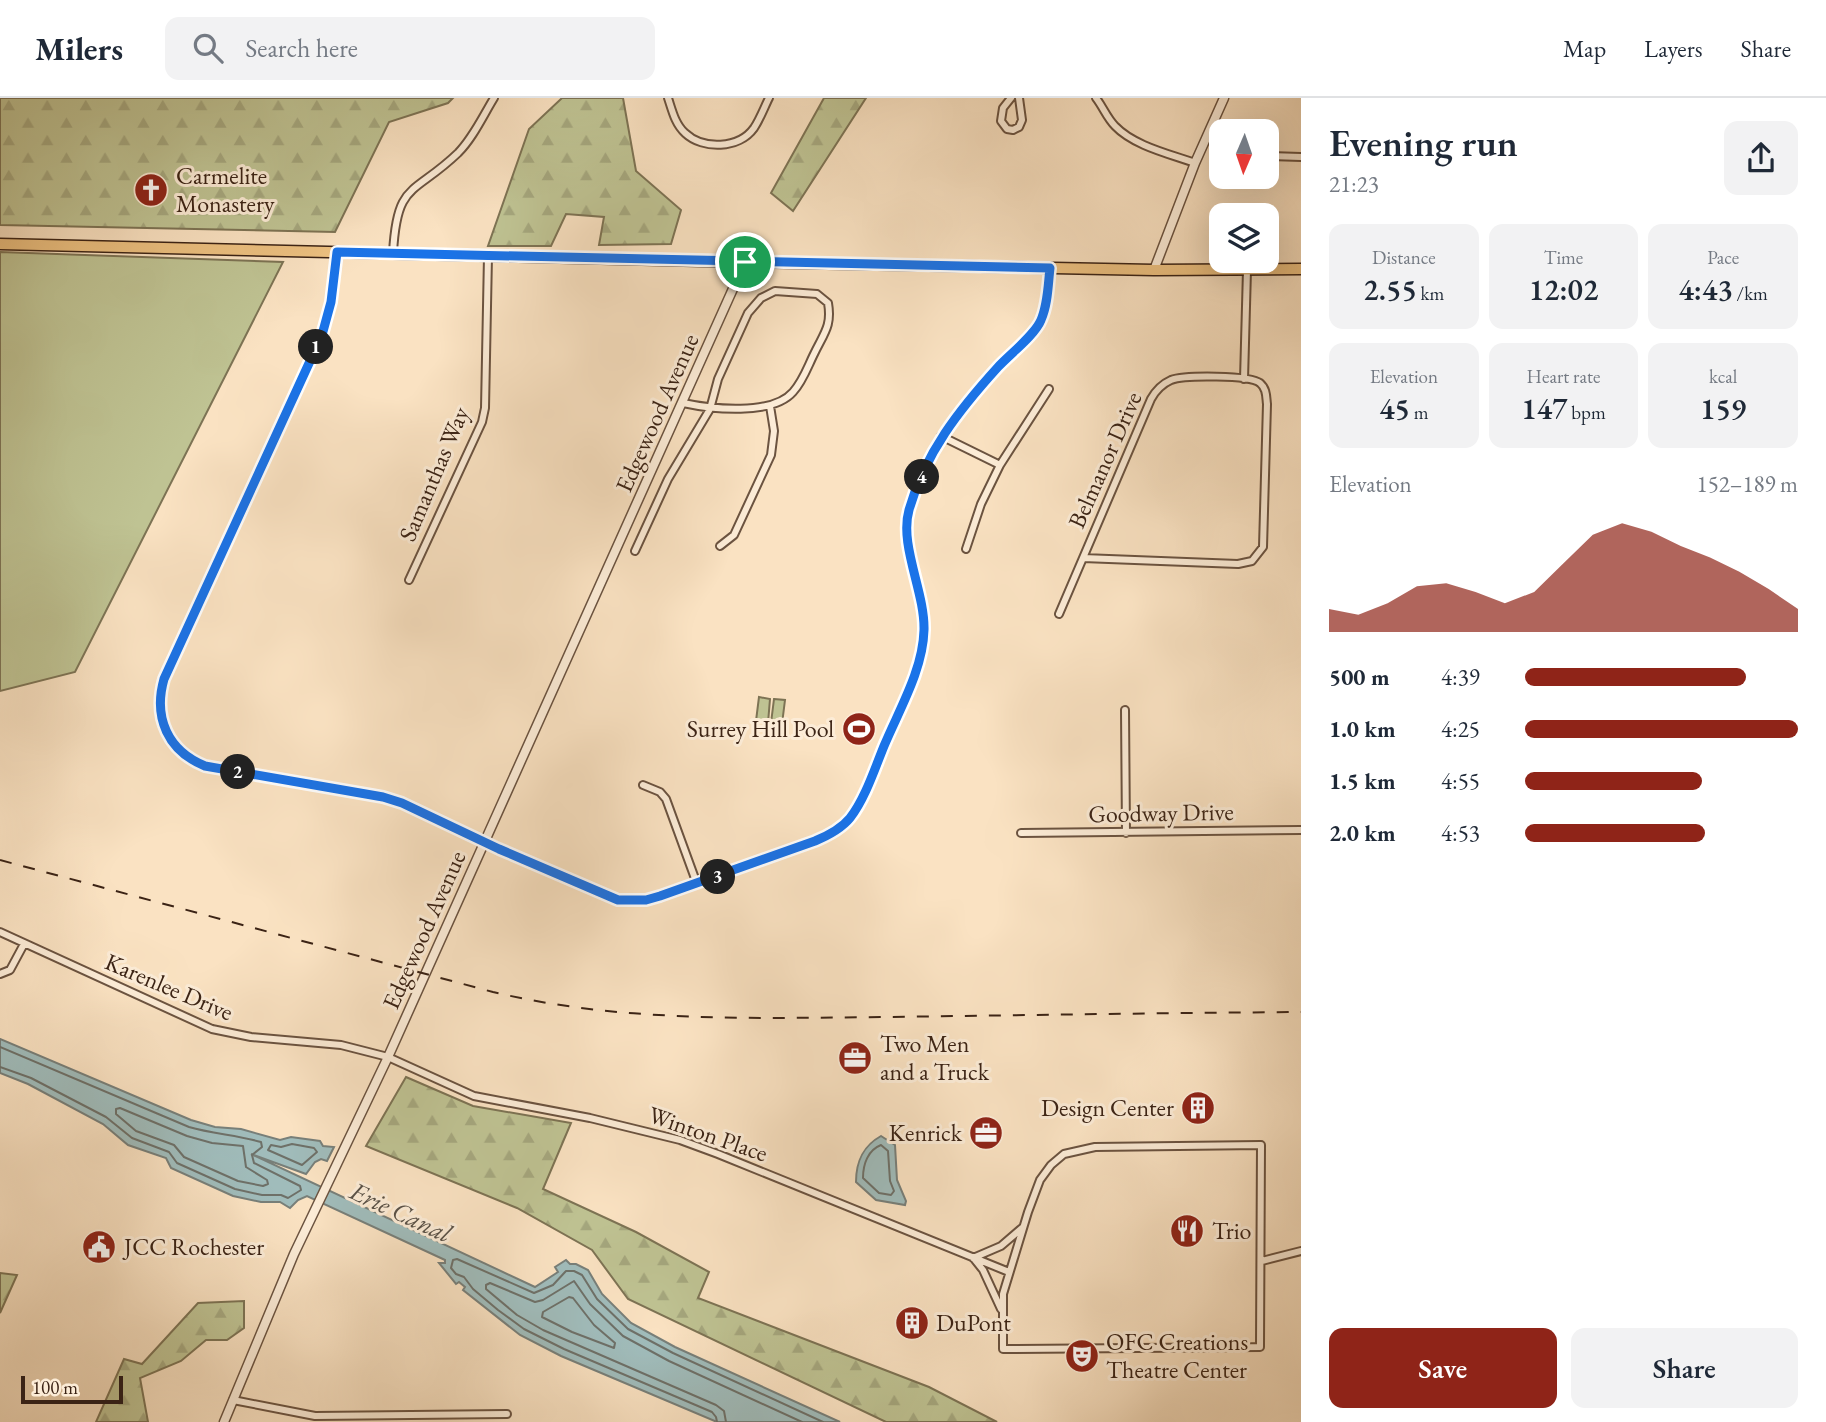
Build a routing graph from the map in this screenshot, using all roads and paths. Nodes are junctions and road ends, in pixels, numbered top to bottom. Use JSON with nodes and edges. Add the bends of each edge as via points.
{"nodes":[{"id":1,"x":494,"y":98,"type":"edge"},
{"id":2,"x":668,"y":98,"type":"edge"},
{"id":3,"x":768,"y":98,"type":"edge"},
{"id":4,"x":1011,"y":98,"type":"edge"},
{"id":5,"x":1019,"y":98,"type":"edge"},
{"id":6,"x":1096,"y":98,"type":"edge"},
{"id":7,"x":1224,"y":98,"type":"edge"},
{"id":8,"x":1208,"y":136,"type":"joint"},
{"id":9,"x":1279,"y":156,"type":"edge"},
{"id":10,"x":1301,"y":157,"type":"edge"},
{"id":11,"x":1195,"y":163,"type":"junction"},
{"id":12,"x":0,"y":244,"type":"edge"},
{"id":13,"x":337,"y":252,"type":"junction"},
{"id":14,"x":393,"y":253,"type":"junction"},
{"id":15,"x":488,"y":256,"type":"junction"},
{"id":16,"x":745,"y":262,"type":"junction"},
{"id":17,"x":1050,"y":268,"type":"junction"},
{"id":18,"x":1279,"y":269,"type":"edge"},
{"id":19,"x":1301,"y":269,"type":"edge"},
{"id":20,"x":1154,"y":270,"type":"junction"},
{"id":21,"x":1209,"y":270,"type":"edge"},
{"id":22,"x":1247,"y":273,"type":"edge"},
{"id":23,"x":1244,"y":379,"type":"junction"},
{"id":24,"x":1049,"y":388,"type":"dead end"},
{"id":25,"x":683,"y":403,"type":"junction"},
{"id":26,"x":770,"y":406,"type":"junction"},
{"id":27,"x":710,"y":409,"type":"junction"},
{"id":28,"x":941,"y":436,"type":"junction"},
{"id":29,"x":1000,"y":465,"type":"junction"},
{"id":30,"x":720,"y":546,"type":"dead end"},
{"id":31,"x":967,"y":550,"type":"dead end"},
{"id":32,"x":635,"y":551,"type":"dead end"},
{"id":33,"x":1083,"y":558,"type":"junction"},
{"id":34,"x":409,"y":580,"type":"dead end"},
{"id":35,"x":1059,"y":614,"type":"dead end"},
{"id":36,"x":1125,"y":710,"type":"dead end"},
{"id":37,"x":643,"y":785,"type":"dead end"},
{"id":38,"x":1301,"y":830,"type":"edge"},
{"id":39,"x":1126,"y":832,"type":"junction"},
{"id":40,"x":1021,"y":834,"type":"dead end"},
{"id":41,"x":485,"y":842,"type":"junction"},
{"id":42,"x":697,"y":884,"type":"junction"},
{"id":43,"x":0,"y":932,"type":"edge"},
{"id":44,"x":24,"y":944,"type":"junction"},
{"id":45,"x":0,"y":974,"type":"edge"},
{"id":46,"x":388,"y":1057,"type":"junction"},
{"id":47,"x":1023,"y":1227,"type":"junction"},
{"id":48,"x":1301,"y":1251,"type":"edge"},
{"id":49,"x":973,"y":1258,"type":"junction"},
{"id":50,"x":1262,"y":1261,"type":"junction"},
{"id":51,"x":1009,"y":1272,"type":"junction"},
{"id":52,"x":1003,"y":1314,"type":"junction"},
{"id":53,"x":233,"y":1400,"type":"junction"},
{"id":54,"x":507,"y":1414,"type":"dead end"},
{"id":55,"x":223,"y":1422,"type":"edge"}],
"edges":[{"from":1,"to":14,"type":"street","via":[[459,152],[405,197],[397,215]]},
{"from":2,"to":3,"type":"street","via":[[679,126],[694,139],[711,145],[730,144],[754,128]]},
{"from":4,"to":5,"type":"street","via":[[1001,121],[1013,130],[1022,121]]},
{"from":6,"to":11,"type":"street","via":[[1122,133]]},
{"from":7,"to":8,"type":"street"},
{"from":8,"to":11,"type":"street"},
{"from":9,"to":10,"type":"street"},
{"from":11,"to":20,"type":"street"},
{"from":12,"to":13,"type":"main road"},
{"from":13,"to":14,"type":"main road"},
{"from":13,"to":41,"type":"street","via":[[322,335],[164,679],[161,715],[176,748],[194,762],[383,797]]},
{"from":14,"to":15,"type":"main road"},
{"from":15,"to":16,"type":"main road"},
{"from":15,"to":34,"type":"street","name":"Samanthas Way","via":[[483,415]]},
{"from":16,"to":17,"type":"main road"},
{"from":16,"to":25,"type":"street","name":"Edgewood Avenue"},
{"from":17,"to":20,"type":"main road"},
{"from":17,"to":28,"type":"street","via":[[1041,322]]},
{"from":18,"to":19,"type":"main road"},
{"from":20,"to":21,"type":"main road"},
{"from":22,"to":23,"type":"street"},
{"from":23,"to":33,"type":"street","name":"Belmanor Drive","via":[[1181,378],[1157,390]]},
{"from":23,"to":33,"type":"street","via":[[1262,384],[1266,394],[1263,547],[1256,558],[1238,565]]},
{"from":24,"to":29,"type":"street"},
{"from":25,"to":27,"type":"street"},
{"from":25,"to":41,"type":"street","name":"Edgewood Avenue"},
{"from":26,"to":27,"type":"street"},
{"from":26,"to":27,"type":"street","via":[[798,385],[830,320],[828,303],[820,295],[775,291],[754,304],[718,379]]},
{"from":26,"to":30,"type":"street","via":[[775,431],[771,455],[734,535]]},
{"from":27,"to":32,"type":"street","via":[[668,479]]},
{"from":28,"to":29,"type":"street"},
{"from":28,"to":42,"type":"street","via":[[907,519],[923,605],[918,663],[850,818],[815,841]]},
{"from":29,"to":31,"type":"street","via":[[981,504]]},
{"from":33,"to":35,"type":"street","name":"Belmanor Drive"},
{"from":36,"to":39,"type":"street"},
{"from":37,"to":42,"type":"street","via":[[666,799]]},
{"from":38,"to":39,"type":"street","name":"Goodway Drive"},
{"from":39,"to":40,"type":"street","name":"Goodway Drive"},
{"from":41,"to":42,"type":"street","via":[[618,900],[646,900]]},
{"from":41,"to":46,"type":"street","name":"Edgewood Avenue"},
{"from":43,"to":44,"type":"street","name":"Karenlee Drive"},
{"from":44,"to":45,"type":"street","via":[[10,970]]},
{"from":44,"to":46,"type":"street","name":"Karenlee Drive","via":[[212,1029],[341,1045]]},
{"from":46,"to":49,"type":"street","name":"Winton Place","via":[[474,1096],[680,1140]]},
{"from":46,"to":53,"type":"street","name":"Edgewood Avenue","via":[[308,1225]]},
{"from":47,"to":49,"type":"street","via":[[1001,1246]]},
{"from":47,"to":50,"type":"street","via":[[1040,1180],[1064,1154],[1083,1148],[1261,1145]]},
{"from":47,"to":51,"type":"street"},
{"from":48,"to":50,"type":"street"},
{"from":49,"to":51,"type":"street","name":"Winton Place"},
{"from":49,"to":52,"type":"street"},
{"from":50,"to":52,"type":"street","via":[[1261,1347],[1003,1349]]},
{"from":51,"to":52,"type":"street"},
{"from":53,"to":54,"type":"street","via":[[307,1416]]},
{"from":53,"to":55,"type":"street","name":"Edgewood Avenue"}]}
